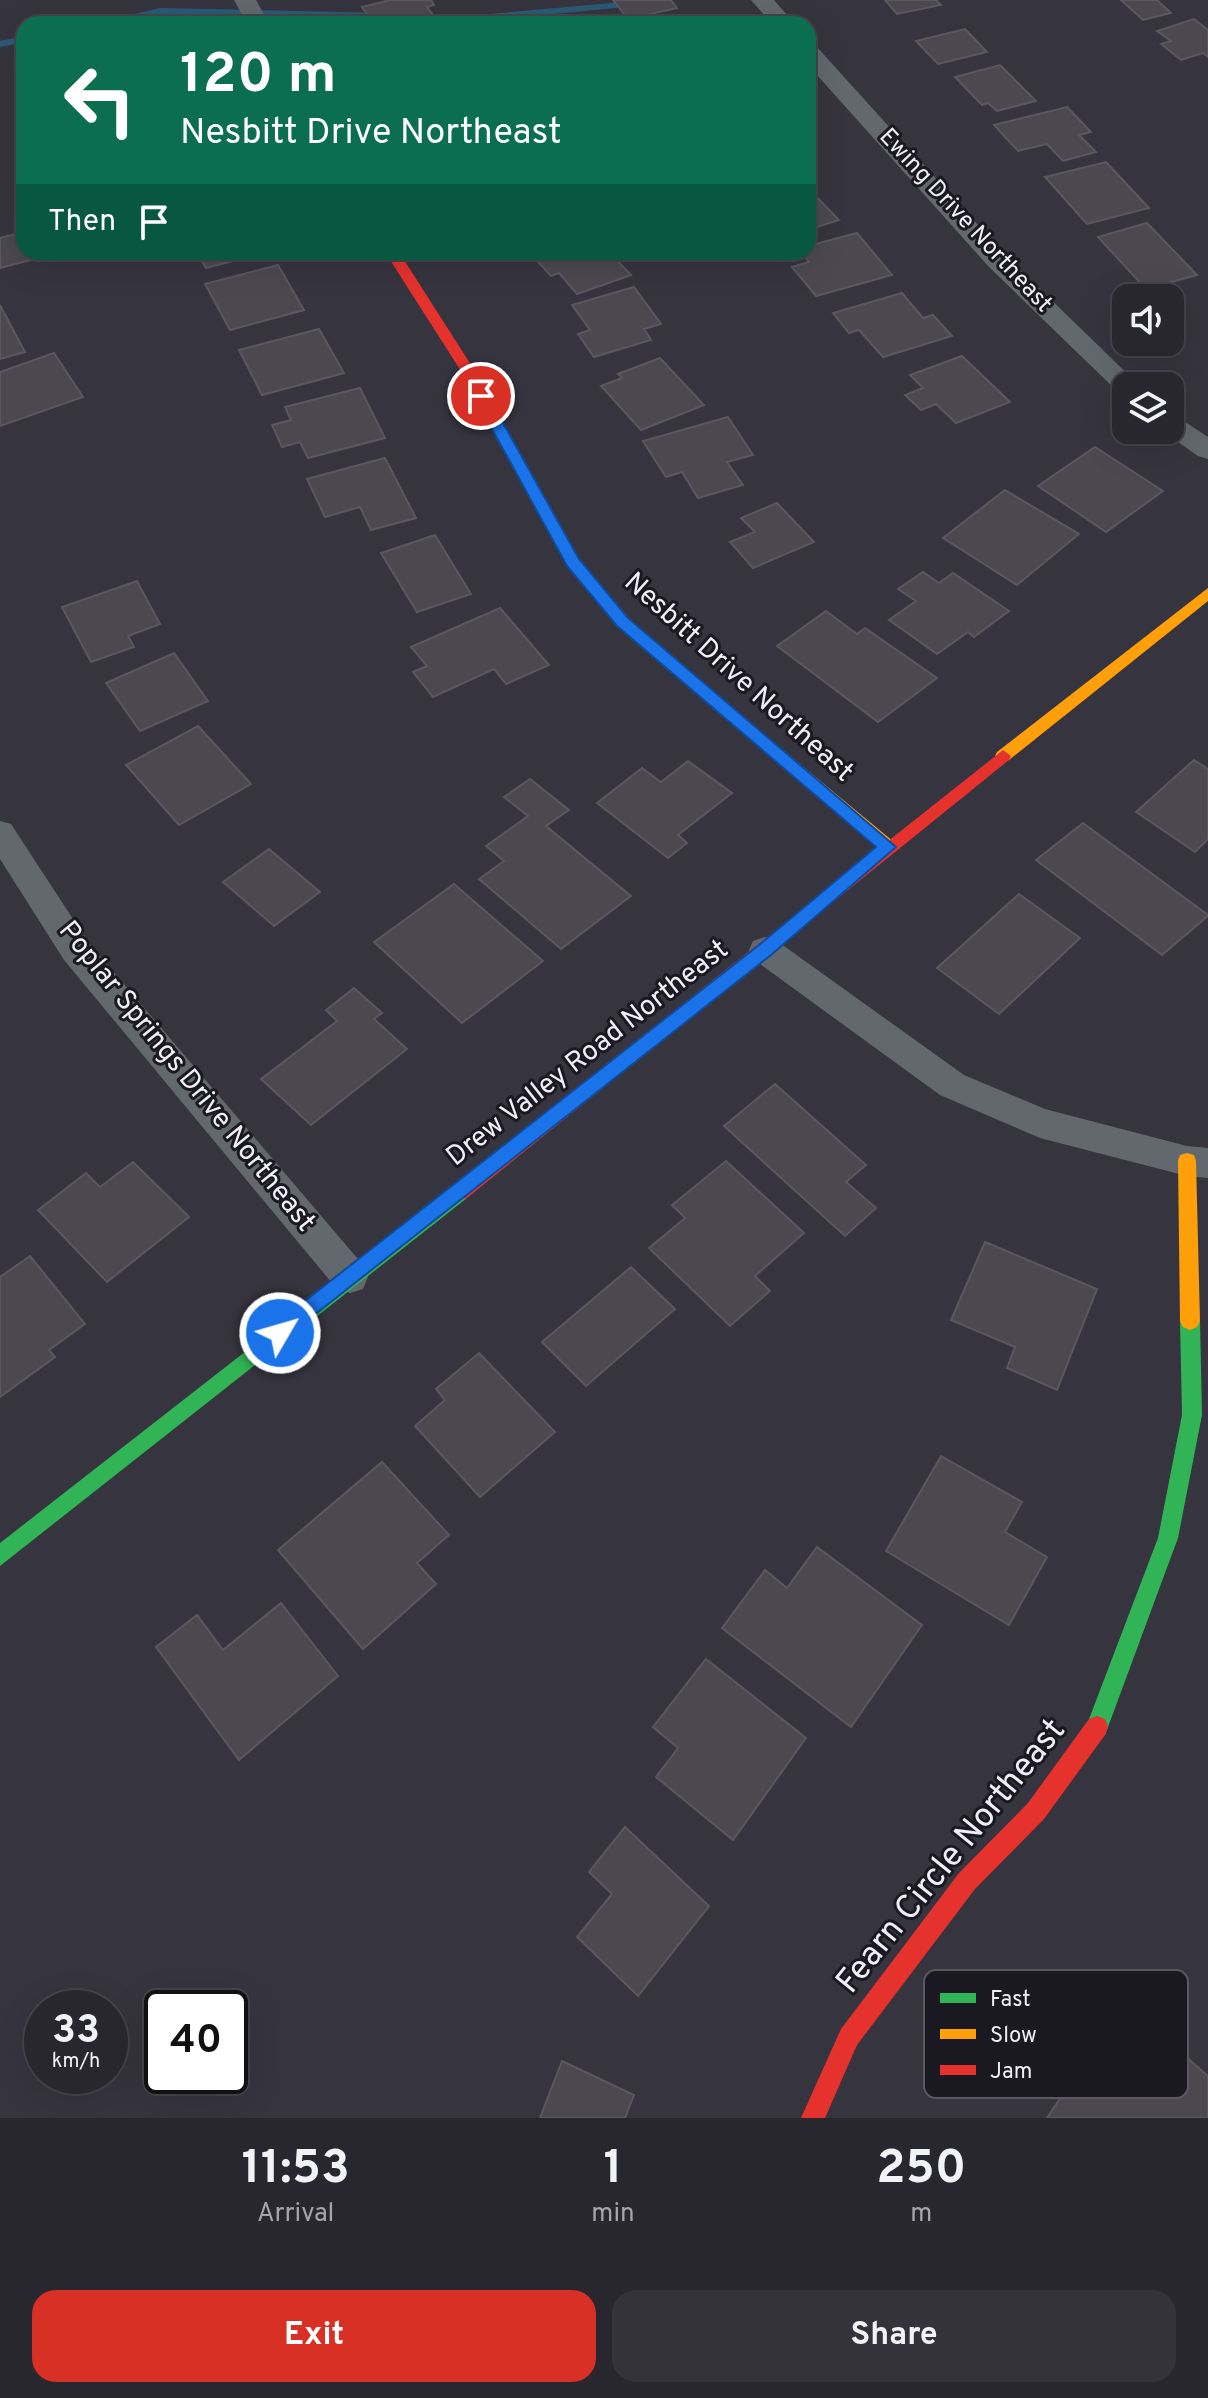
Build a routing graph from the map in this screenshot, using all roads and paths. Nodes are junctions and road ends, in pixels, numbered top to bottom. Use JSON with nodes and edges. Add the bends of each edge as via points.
{"nodes":[{"id":1,"x":762,"y":0,"type":"edge"},
{"id":2,"x":777,"y":16,"type":"edge"},
{"id":3,"x":816,"y":60,"type":"edge"},
{"id":4,"x":397,"y":260,"type":"edge"},
{"id":5,"x":1112,"y":372,"type":"edge"},
{"id":6,"x":1184,"y":434,"type":"edge"},
{"id":7,"x":1208,"y":450,"type":"edge"},
{"id":8,"x":1208,"y":593,"type":"edge"},
{"id":9,"x":0,"y":833,"type":"edge"},
{"id":10,"x":888,"y":847,"type":"junction"},
{"id":11,"x":765,"y":950,"type":"junction"},
{"id":12,"x":1198,"y":1162,"type":"edge"},
{"id":13,"x":350,"y":1277,"type":"junction"},
{"id":14,"x":0,"y":1556,"type":"edge"},
{"id":15,"x":813,"y":2118,"type":"edge"}],
"edges":[{"from":1,"to":2,"type":"street"},
{"from":3,"to":5,"type":"street","name":"Ewing Drive Northeast","via":[[998,262]]},
{"from":4,"to":10,"type":"street","name":"Nesbitt Drive Northeast","via":[[466,368],[573,562],[622,622]]},
{"from":6,"to":7,"type":"street"},
{"from":8,"to":10,"type":"street","name":"Drew Valley Road Northeast"},
{"from":9,"to":13,"type":"street","name":"Poplar Springs Drive Northeast","via":[[76,951]]},
{"from":10,"to":11,"type":"street","name":"Drew Valley Road Northeast"},
{"from":11,"to":12,"type":"street","via":[[952,1085],[1040,1123]]},
{"from":11,"to":13,"type":"street","name":"Drew Valley Road Northeast"},
{"from":12,"to":15,"type":"street","name":"Fearn Circle Northeast","via":[[1192,1415],[1168,1538],[1097,1726],[1036,1811],[967,1881],[849,2037]]},
{"from":13,"to":14,"type":"street","name":"Drew Valley Road Northeast"}]}
